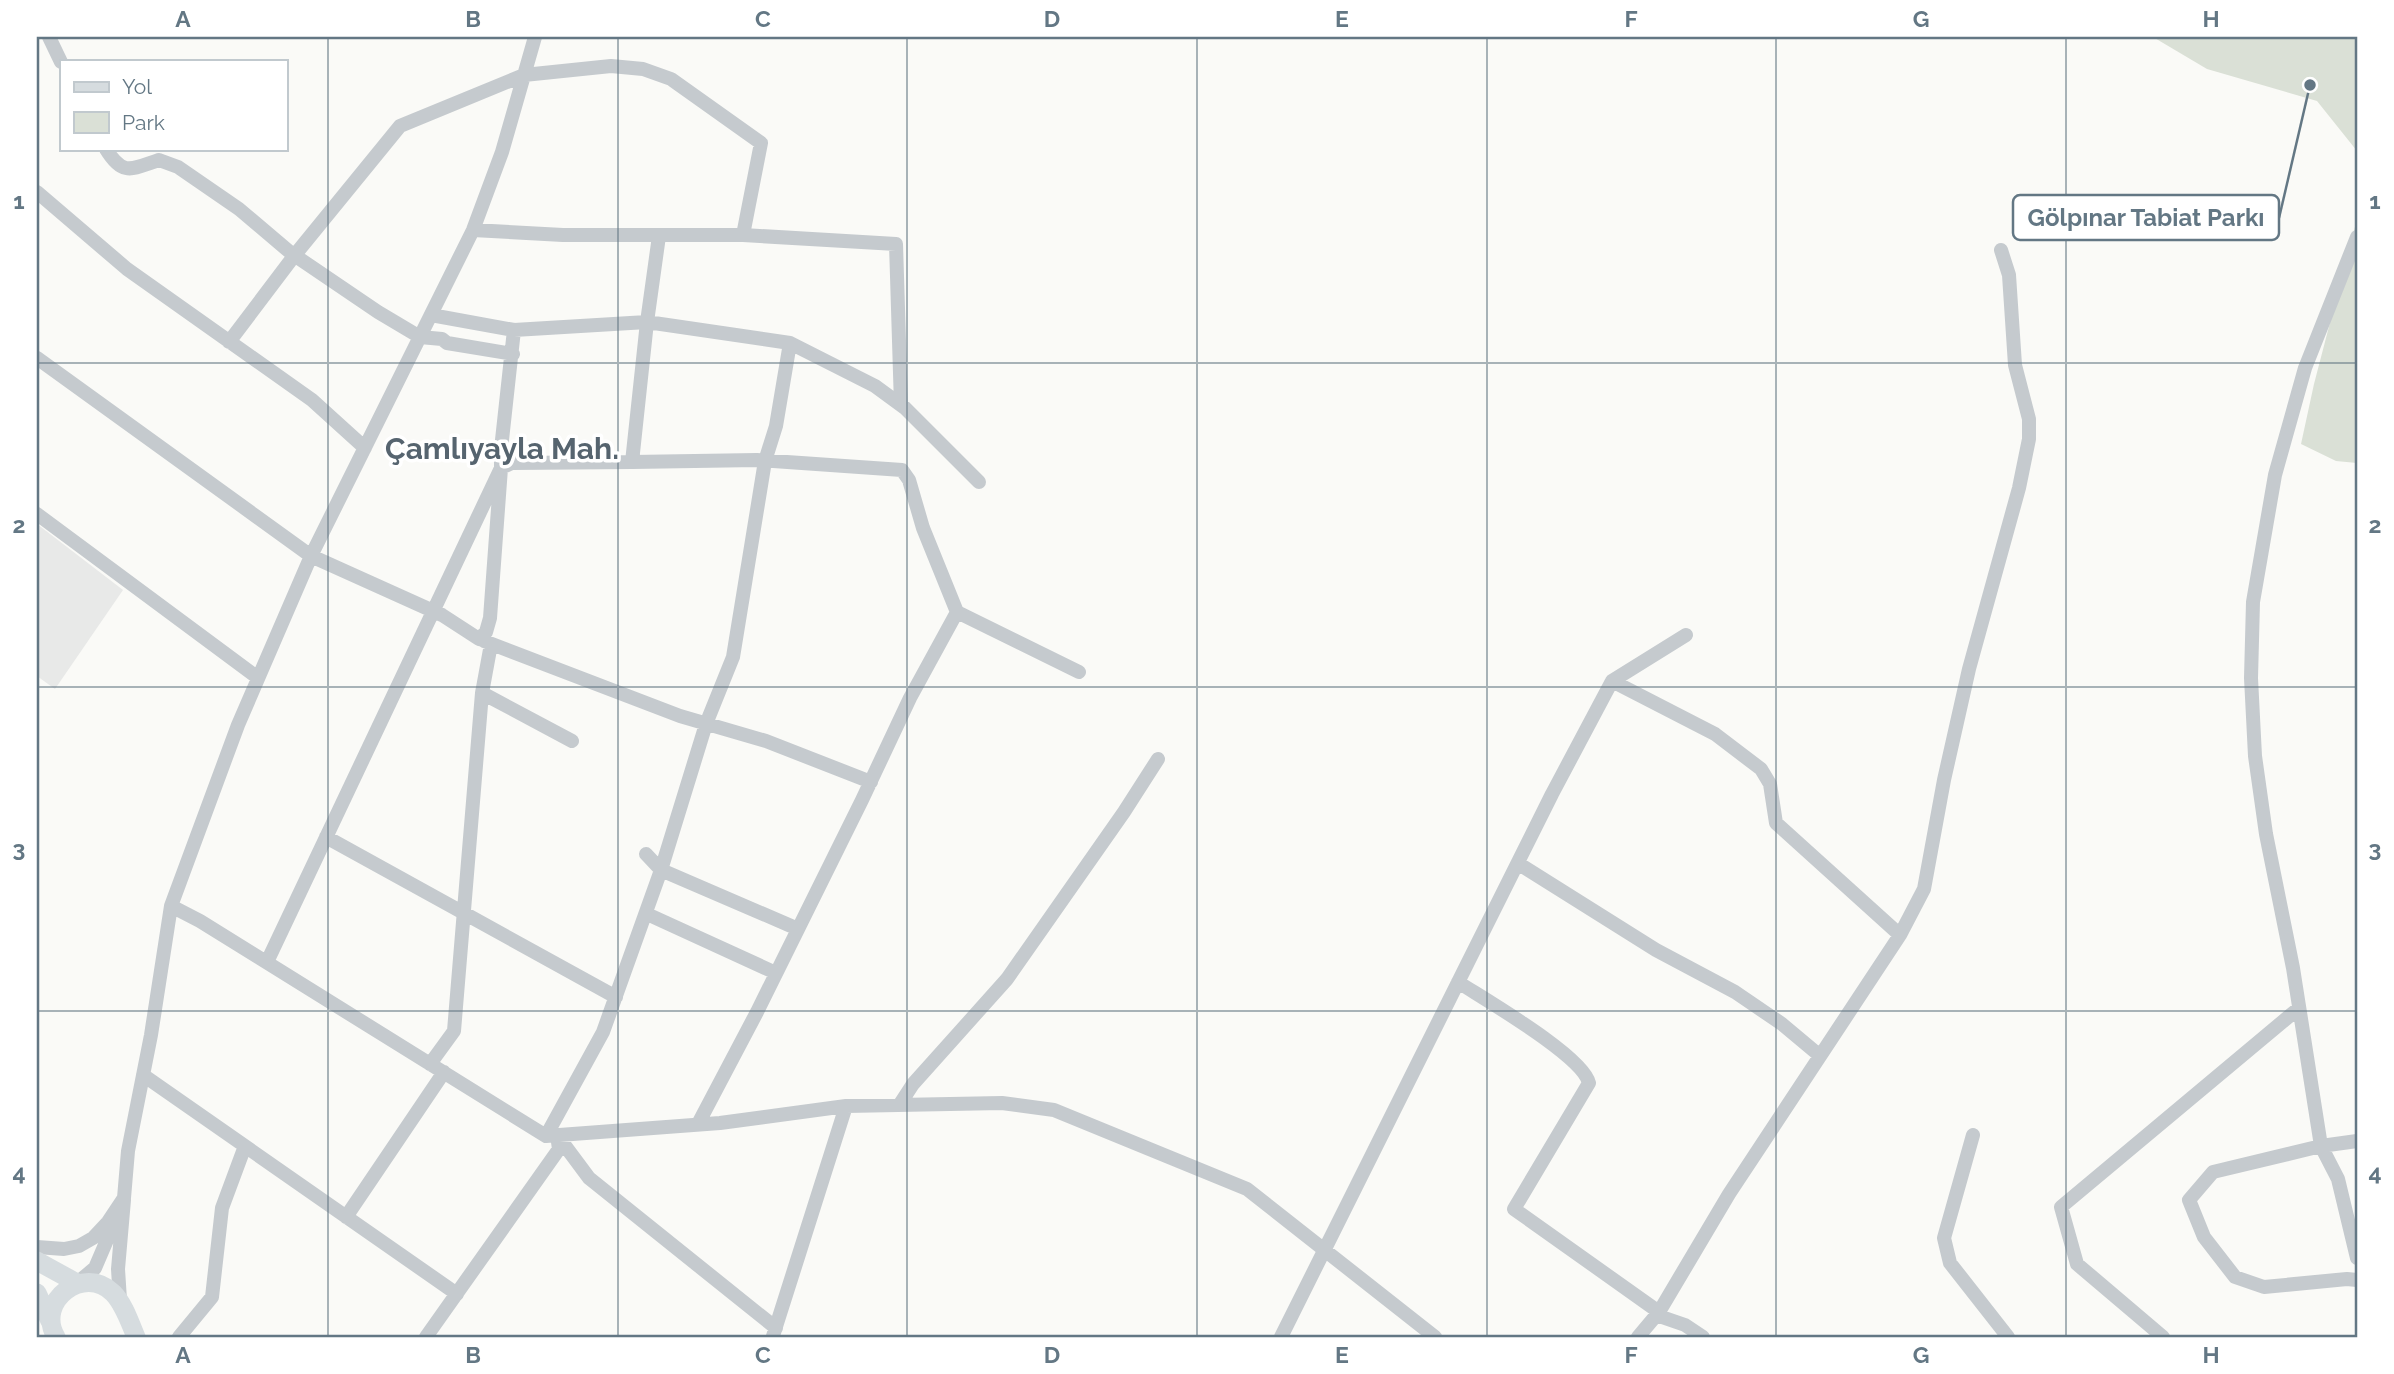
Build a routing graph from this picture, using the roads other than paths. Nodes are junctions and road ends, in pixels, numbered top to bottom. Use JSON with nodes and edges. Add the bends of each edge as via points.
{"nodes":[{"id":1,"x":49,"y":37,"type":"edge"},
{"id":2,"x":535,"y":37,"type":"edge"},
{"id":3,"x":60,"y":60,"type":"edge"},
{"id":4,"x":524,"y":75,"type":"junction"},
{"id":5,"x":107,"y":150,"type":"edge"},
{"id":6,"x":37,"y":192,"type":"edge"},
{"id":7,"x":473,"y":230,"type":"junction"},
{"id":8,"x":743,"y":235,"type":"junction"},
{"id":9,"x":659,"y":236,"type":"junction"},
{"id":10,"x":2357,"y":237,"type":"edge"},
{"id":11,"x":2001,"y":250,"type":"dead end"},
{"id":12,"x":295,"y":256,"type":"junction"},
{"id":13,"x":431,"y":315,"type":"junction"},
{"id":14,"x":647,"y":322,"type":"junction"},
{"id":15,"x":514,"y":330,"type":"junction"},
{"id":16,"x":420,"y":337,"type":"junction"},
{"id":17,"x":229,"y":342,"type":"junction"},
{"id":18,"x":790,"y":343,"type":"junction"},
{"id":19,"x":513,"y":354,"type":"junction"},
{"id":20,"x":37,"y":358,"type":"edge"},
{"id":21,"x":901,"y":405,"type":"junction"},
{"id":22,"x":365,"y":448,"type":"junction"},
{"id":23,"x":765,"y":461,"type":"junction"},
{"id":24,"x":632,"y":462,"type":"junction"},
{"id":25,"x":501,"y":468,"type":"junction"},
{"id":26,"x":979,"y":482,"type":"dead end"},
{"id":27,"x":37,"y":514,"type":"edge"},
{"id":28,"x":312,"y":556,"type":"junction"},
{"id":29,"x":433,"y":610,"type":"junction"},
{"id":30,"x":957,"y":612,"type":"junction"},
{"id":31,"x":1686,"y":635,"type":"dead end"},
{"id":32,"x":485,"y":641,"type":"junction"},
{"id":33,"x":1079,"y":672,"type":"dead end"},
{"id":34,"x":258,"y":678,"type":"junction"},
{"id":35,"x":1612,"y":681,"type":"junction"},
{"id":36,"x":482,"y":693,"type":"junction"},
{"id":37,"x":706,"y":724,"type":"junction"},
{"id":38,"x":572,"y":741,"type":"dead end"},
{"id":39,"x":1158,"y":759,"type":"dead end"},
{"id":40,"x":871,"y":782,"type":"junction"},
{"id":41,"x":326,"y":837,"type":"junction"},
{"id":42,"x":646,"y":854,"type":"dead end"},
{"id":43,"x":1519,"y":864,"type":"junction"},
{"id":44,"x":661,"y":870,"type":"junction"},
{"id":45,"x":171,"y":906,"type":"junction"},
{"id":46,"x":463,"y":912,"type":"junction"},
{"id":47,"x":647,"y":914,"type":"junction"},
{"id":48,"x":798,"y":929,"type":"junction"},
{"id":49,"x":1899,"y":935,"type":"junction"},
{"id":50,"x":267,"y":962,"type":"junction"},
{"id":51,"x":776,"y":973,"type":"junction"},
{"id":52,"x":1458,"y":982,"type":"junction"},
{"id":53,"x":616,"y":997,"type":"junction"},
{"id":54,"x":2300,"y":1007,"type":"junction"},
{"id":55,"x":1819,"y":1055,"type":"junction"},
{"id":56,"x":430,"y":1064,"type":"junction"},
{"id":57,"x":444,"y":1072,"type":"junction"},
{"id":58,"x":143,"y":1075,"type":"junction"},
{"id":59,"x":901,"y":1104,"type":"junction"},
{"id":60,"x":846,"y":1105,"type":"junction"},
{"id":61,"x":698,"y":1124,"type":"junction"},
{"id":62,"x":552,"y":1135,"type":"junction"},
{"id":63,"x":1973,"y":1135,"type":"dead end"},
{"id":64,"x":2357,"y":1141,"type":"edge"},
{"id":65,"x":245,"y":1146,"type":"junction"},
{"id":66,"x":2321,"y":1146,"type":"junction"},
{"id":67,"x":124,"y":1198,"type":"junction"},
{"id":68,"x":346,"y":1217,"type":"junction"},
{"id":69,"x":37,"y":1247,"type":"edge"},
{"id":70,"x":1323,"y":1249,"type":"junction"},
{"id":71,"x":2357,"y":1258,"type":"edge"},
{"id":72,"x":37,"y":1261,"type":"edge"},
{"id":73,"x":2357,"y":1280,"type":"edge"},
{"id":74,"x":77,"y":1283,"type":"junction"},
{"id":75,"x":37,"y":1293,"type":"edge"},
{"id":76,"x":457,"y":1294,"type":"junction"},
{"id":77,"x":122,"y":1306,"type":"junction"},
{"id":78,"x":1657,"y":1314,"type":"junction"},
{"id":79,"x":53,"y":1332,"type":"edge"},
{"id":80,"x":774,"y":1333,"type":"edge"},
{"id":81,"x":119,"y":1337,"type":"edge"},
{"id":82,"x":136,"y":1337,"type":"edge"},
{"id":83,"x":178,"y":1337,"type":"edge"},
{"id":84,"x":426,"y":1337,"type":"edge"},
{"id":85,"x":1280,"y":1337,"type":"edge"},
{"id":86,"x":1436,"y":1337,"type":"edge"},
{"id":87,"x":1638,"y":1337,"type":"edge"},
{"id":88,"x":1645,"y":1337,"type":"edge"},
{"id":89,"x":1703,"y":1337,"type":"edge"},
{"id":90,"x":2008,"y":1337,"type":"edge"},
{"id":91,"x":2163,"y":1337,"type":"edge"}],
"edges":[{"from":1,"to":3,"type":"street"},
{"from":2,"to":4,"type":"street"},
{"from":4,"to":7,"type":"street"},
{"from":4,"to":8,"type":"street","via":[[611,66],[643,69],[671,79],[760,140]]},
{"from":4,"to":12,"type":"street","via":[[400,126]]},
{"from":5,"to":12,"type":"street","via":[[122,168],[130,170],[159,160],[178,167]]},
{"from":6,"to":17,"type":"street","via":[[127,269]]},
{"from":7,"to":9,"type":"street"},
{"from":7,"to":13,"type":"street"},
{"from":8,"to":9,"type":"street"},
{"from":8,"to":21,"type":"street","via":[[895,244]]},
{"from":9,"to":14,"type":"street"},
{"from":10,"to":54,"type":"street","via":[[2305,368],[2275,475],[2253,602],[2255,756]]},
{"from":11,"to":49,"type":"street","via":[[2009,275],[2015,365],[2029,419],[2029,439],[2020,488],[1969,669],[1924,888]]},
{"from":12,"to":16,"type":"street"},
{"from":12,"to":17,"type":"street"},
{"from":13,"to":15,"type":"street"},
{"from":13,"to":16,"type":"street"},
{"from":14,"to":15,"type":"street"},
{"from":14,"to":18,"type":"street"},
{"from":14,"to":24,"type":"street"},
{"from":15,"to":19,"type":"street"},
{"from":16,"to":19,"type":"street"},
{"from":16,"to":22,"type":"street"},
{"from":17,"to":22,"type":"street","via":[[312,400]]},
{"from":18,"to":21,"type":"street","via":[[875,386]]},
{"from":18,"to":23,"type":"street","via":[[776,426]]},
{"from":19,"to":25,"type":"street"},
{"from":20,"to":28,"type":"street"},
{"from":21,"to":26,"type":"street"},
{"from":22,"to":28,"type":"street"},
{"from":23,"to":24,"type":"street"},
{"from":23,"to":30,"type":"street","via":[[902,470]]},
{"from":23,"to":37,"type":"street","via":[[733,657]]},
{"from":24,"to":25,"type":"street","via":[[512,463]]},
{"from":25,"to":29,"type":"street"},
{"from":25,"to":32,"type":"street"},
{"from":27,"to":34,"type":"street"},
{"from":28,"to":29,"type":"street"},
{"from":28,"to":34,"type":"street"},
{"from":29,"to":32,"type":"street"},
{"from":29,"to":41,"type":"street"},
{"from":30,"to":33,"type":"street"},
{"from":30,"to":40,"type":"street"},
{"from":31,"to":35,"type":"street"},
{"from":32,"to":36,"type":"street"},
{"from":32,"to":37,"type":"street"},
{"from":34,"to":45,"type":"street"},
{"from":35,"to":43,"type":"street"},
{"from":35,"to":49,"type":"street","via":[[1715,734],[1761,769],[1770,784],[1776,823]]},
{"from":36,"to":38,"type":"street"},
{"from":36,"to":46,"type":"street"},
{"from":37,"to":40,"type":"street","via":[[766,741]]},
{"from":37,"to":44,"type":"street"},
{"from":39,"to":59,"type":"street","via":[[1007,979]]},
{"from":40,"to":48,"type":"street"},
{"from":41,"to":46,"type":"street"},
{"from":41,"to":50,"type":"street"},
{"from":42,"to":44,"type":"street"},
{"from":43,"to":52,"type":"street"},
{"from":43,"to":55,"type":"street","via":[[1656,950],[1735,992]]},
{"from":44,"to":47,"type":"street"},
{"from":44,"to":48,"type":"street"},
{"from":45,"to":50,"type":"street"},
{"from":45,"to":58,"type":"street"},
{"from":46,"to":53,"type":"street"},
{"from":46,"to":56,"type":"street","via":[[454,1031]]},
{"from":47,"to":51,"type":"street"},
{"from":47,"to":53,"type":"street"},
{"from":48,"to":51,"type":"street"},
{"from":49,"to":55,"type":"street"},
{"from":50,"to":56,"type":"street"},
{"from":51,"to":61,"type":"street"},
{"from":52,"to":70,"type":"street"},
{"from":52,"to":78,"type":"street","via":[[1547,1040],[1588,1076],[1589,1083],[1514,1209]]},
{"from":53,"to":62,"type":"street"},
{"from":54,"to":66,"type":"street"},
{"from":54,"to":91,"type":"street","via":[[2061,1206],[2077,1264]]},
{"from":55,"to":78,"type":"street"},
{"from":56,"to":57,"type":"street"},
{"from":57,"to":62,"type":"street"},
{"from":57,"to":68,"type":"street"},
{"from":58,"to":65,"type":"street"},
{"from":58,"to":67,"type":"street"},
{"from":59,"to":60,"type":"street"},
{"from":59,"to":70,"type":"street","via":[[1002,1103],[1054,1110],[1247,1189]]},
{"from":60,"to":61,"type":"street"},
{"from":60,"to":80,"type":"street"},
{"from":61,"to":62,"type":"street"},
{"from":62,"to":76,"type":"street","via":[[559,1149]]},
{"from":62,"to":80,"type":"street","via":[[589,1178]]},
{"from":63,"to":90,"type":"street","via":[[1944,1238],[1950,1263]]},
{"from":64,"to":66,"type":"street"},
{"from":65,"to":68,"type":"street"},
{"from":65,"to":83,"type":"street","via":[[222,1208],[212,1297]]},
{"from":66,"to":71,"type":"street","via":[[2338,1179]]},
{"from":66,"to":73,"type":"street","via":[[2213,1171],[2189,1200],[2204,1237],[2235,1277],[2264,1287]]},
{"from":67,"to":69,"type":"street","via":[[108,1222],[79,1246]]},
{"from":67,"to":74,"type":"street","via":[[100,1260]]},
{"from":67,"to":77,"type":"street","via":[[118,1269]]},
{"from":68,"to":76,"type":"street"},
{"from":70,"to":85,"type":"street"},
{"from":70,"to":86,"type":"street"},
{"from":72,"to":74,"type":"main road"},
{"from":74,"to":77,"type":"main road","via":[[102,1285]]},
{"from":74,"to":79,"type":"main road","via":[[66,1289],[52,1308]]},
{"from":75,"to":79,"type":"main road"},
{"from":76,"to":84,"type":"street"},
{"from":77,"to":81,"type":"main road","via":[[124,1323]]},
{"from":77,"to":82,"type":"main road"},
{"from":78,"to":87,"type":"street"},
{"from":78,"to":88,"type":"street"},
{"from":78,"to":89,"type":"street"}]}
